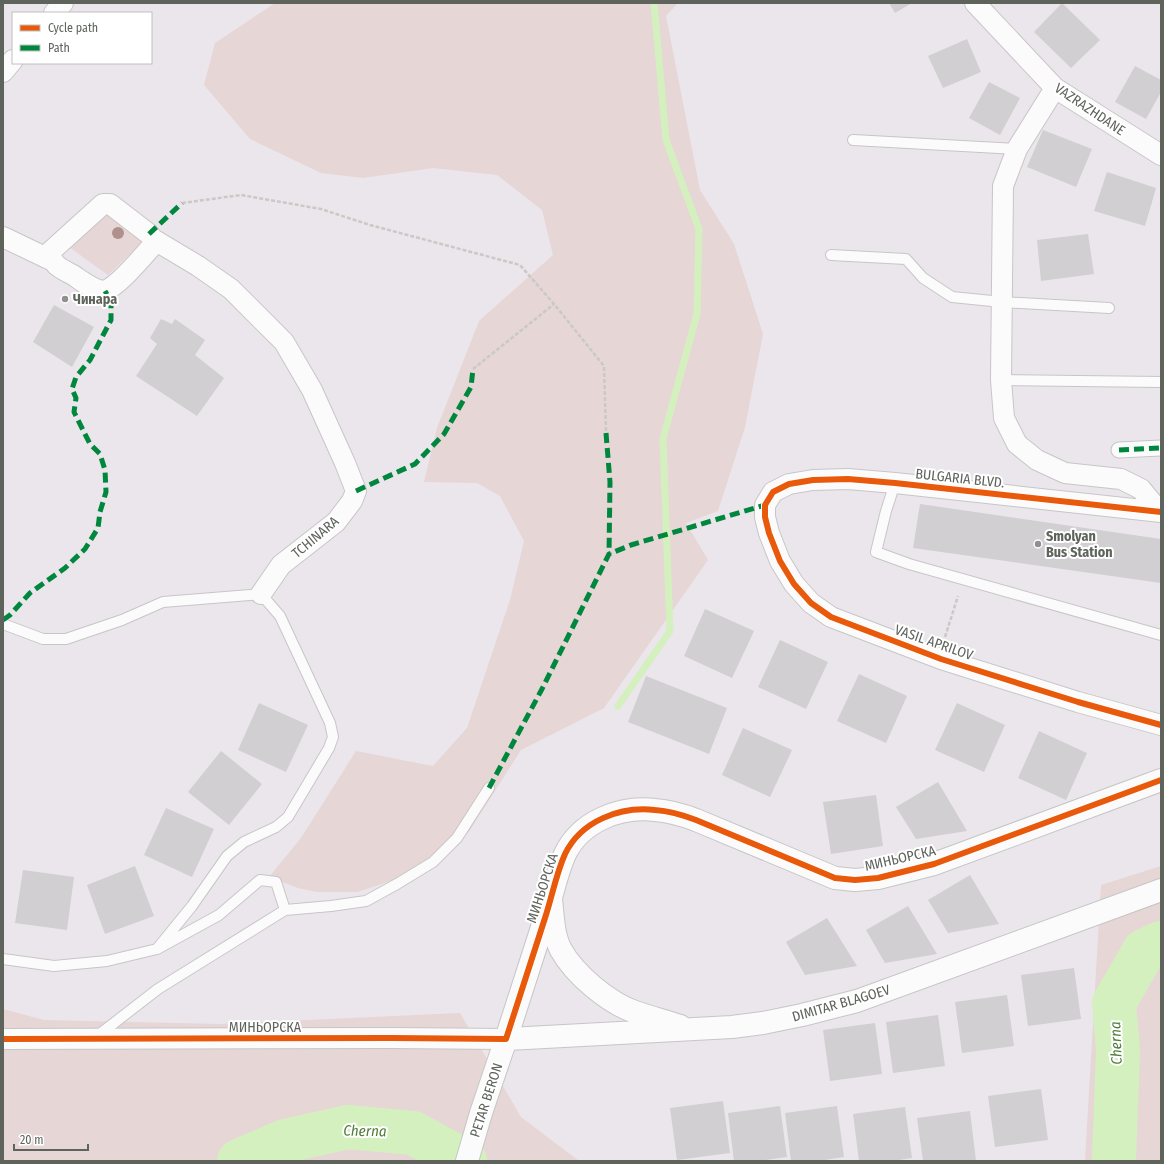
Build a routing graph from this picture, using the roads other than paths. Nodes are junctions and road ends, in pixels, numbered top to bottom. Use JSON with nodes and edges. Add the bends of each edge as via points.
{"nodes":[{"id":1,"x":63,"y":3,"type":"edge"},
{"id":2,"x":975,"y":3,"type":"edge"},
{"id":3,"x":55,"y":12,"type":"edge"},
{"id":4,"x":12,"y":61,"type":"edge"},
{"id":5,"x":3,"y":72,"type":"edge"},
{"id":6,"x":1055,"y":88,"type":"junction"},
{"id":7,"x":853,"y":140,"type":"dead end"},
{"id":8,"x":1017,"y":150,"type":"junction"},
{"id":9,"x":1161,"y":155,"type":"edge"},
{"id":10,"x":3,"y":237,"type":"edge"},
{"id":11,"x":153,"y":238,"type":"junction"},
{"id":12,"x":831,"y":255,"type":"dead end"},
{"id":13,"x":51,"y":260,"type":"junction"},
{"id":14,"x":1002,"y":302,"type":"junction"},
{"id":15,"x":1109,"y":308,"type":"dead end"},
{"id":16,"x":1001,"y":380,"type":"junction"},
{"id":17,"x":1161,"y":382,"type":"edge"},
{"id":18,"x":1161,"y":448,"type":"edge"},
{"id":19,"x":1119,"y":450,"type":"dead end"},
{"id":20,"x":895,"y":483,"type":"junction"},
{"id":21,"x":765,"y":505,"type":"joint"},
{"id":22,"x":1160,"y":512,"type":"edge"},
{"id":23,"x":261,"y":594,"type":"junction"},
{"id":24,"x":3,"y":624,"type":"edge"},
{"id":25,"x":1161,"y":635,"type":"edge"},
{"id":26,"x":1161,"y":725,"type":"edge"},
{"id":27,"x":1161,"y":780,"type":"edge"},
{"id":28,"x":489,"y":788,"type":"dead end"},
{"id":29,"x":1161,"y":890,"type":"edge"},
{"id":30,"x":551,"y":899,"type":"junction"},
{"id":31,"x":285,"y":910,"type":"junction"},
{"id":32,"x":157,"y":949,"type":"junction"},
{"id":33,"x":3,"y":959,"type":"edge"},
{"id":34,"x":694,"y":1030,"type":"junction"},
{"id":35,"x":3,"y":1039,"type":"edge"},
{"id":36,"x":506,"y":1039,"type":"junction"},
{"id":37,"x":93,"y":1040,"type":"junction"},
{"id":38,"x":467,"y":1161,"type":"edge"}],
"edges":[{"from":1,"to":3,"type":"street"},
{"from":2,"to":6,"type":"street","name":"VAZRAZHDANE"},
{"from":4,"to":5,"type":"street"},
{"from":6,"to":8,"type":"street"},
{"from":6,"to":9,"type":"street","name":"VAZRAZHDANE"},
{"from":7,"to":8,"type":"lane"},
{"from":8,"to":14,"type":"street","via":[[1002,186]]},
{"from":10,"to":13,"type":"street"},
{"from":11,"to":13,"type":"street","via":[[153,245],[115,285],[105,291],[97,290]]},
{"from":11,"to":13,"type":"street","via":[[110,204],[103,204],[50,252]]},
{"from":11,"to":23,"type":"street","name":"TCHINARA","via":[[231,289],[284,342],[312,390],[356,492],[336,522],[280,565]]},
{"from":12,"to":14,"type":"lane","via":[[906,259],[923,278],[952,297]]},
{"from":14,"to":15,"type":"lane"},
{"from":14,"to":16,"type":"street"},
{"from":16,"to":17,"type":"lane"},
{"from":16,"to":22,"type":"street","via":[[1004,418],[1017,444],[1037,460],[1065,473],[1121,479],[1141,488]]},
{"from":18,"to":19,"type":"street"},
{"from":20,"to":21,"type":"street","name":"BULGARIA BLVD.","via":[[848,479],[789,484],[773,492]]},
{"from":20,"to":22,"type":"street","name":"BULGARIA BLVD."},
{"from":20,"to":25,"type":"lane","via":[[876,552],[909,564]]},
{"from":21,"to":26,"type":"street","name":"VASIL APRILOV","via":[[769,533],[780,561],[810,603],[831,618],[941,659]]},
{"from":23,"to":24,"type":"lane","via":[[163,602],[122,620],[66,639],[43,639]]},
{"from":23,"to":32,"type":"lane","via":[[280,616],[330,723],[334,737],[288,817],[276,827],[244,842],[227,856],[192,906]]},
{"from":27,"to":30,"type":"main road","name":"МИНЬОРСКА","via":[[934,864],[878,878],[855,880],[835,878],[677,814],[654,810],[630,810],[592,823],[574,840],[559,870]]},
{"from":28,"to":31,"type":"lane","via":[[457,838],[433,862],[397,884],[366,901]]},
{"from":29,"to":34,"type":"main road","name":"DIMITAR BLAGOEV","via":[[857,1001],[763,1023]]},
{"from":30,"to":34,"type":"main road","via":[[555,930],[561,949],[574,968],[594,988],[634,1012]]},
{"from":30,"to":36,"type":"main road","name":"МИНЬОРСКА"},
{"from":31,"to":32,"type":"lane","via":[[276,882],[260,880],[219,915]]},
{"from":31,"to":37,"type":"lane","via":[[158,990]]},
{"from":32,"to":33,"type":"lane","via":[[107,961],[54,966]]},
{"from":34,"to":36,"type":"main road","name":"DIMITAR BLAGOEV"},
{"from":35,"to":37,"type":"street","name":"МИНЬОРСКА"},
{"from":36,"to":37,"type":"street","name":"МИНЬОРСКА"},
{"from":36,"to":38,"type":"main road","name":"PETAR BERON"}]}
